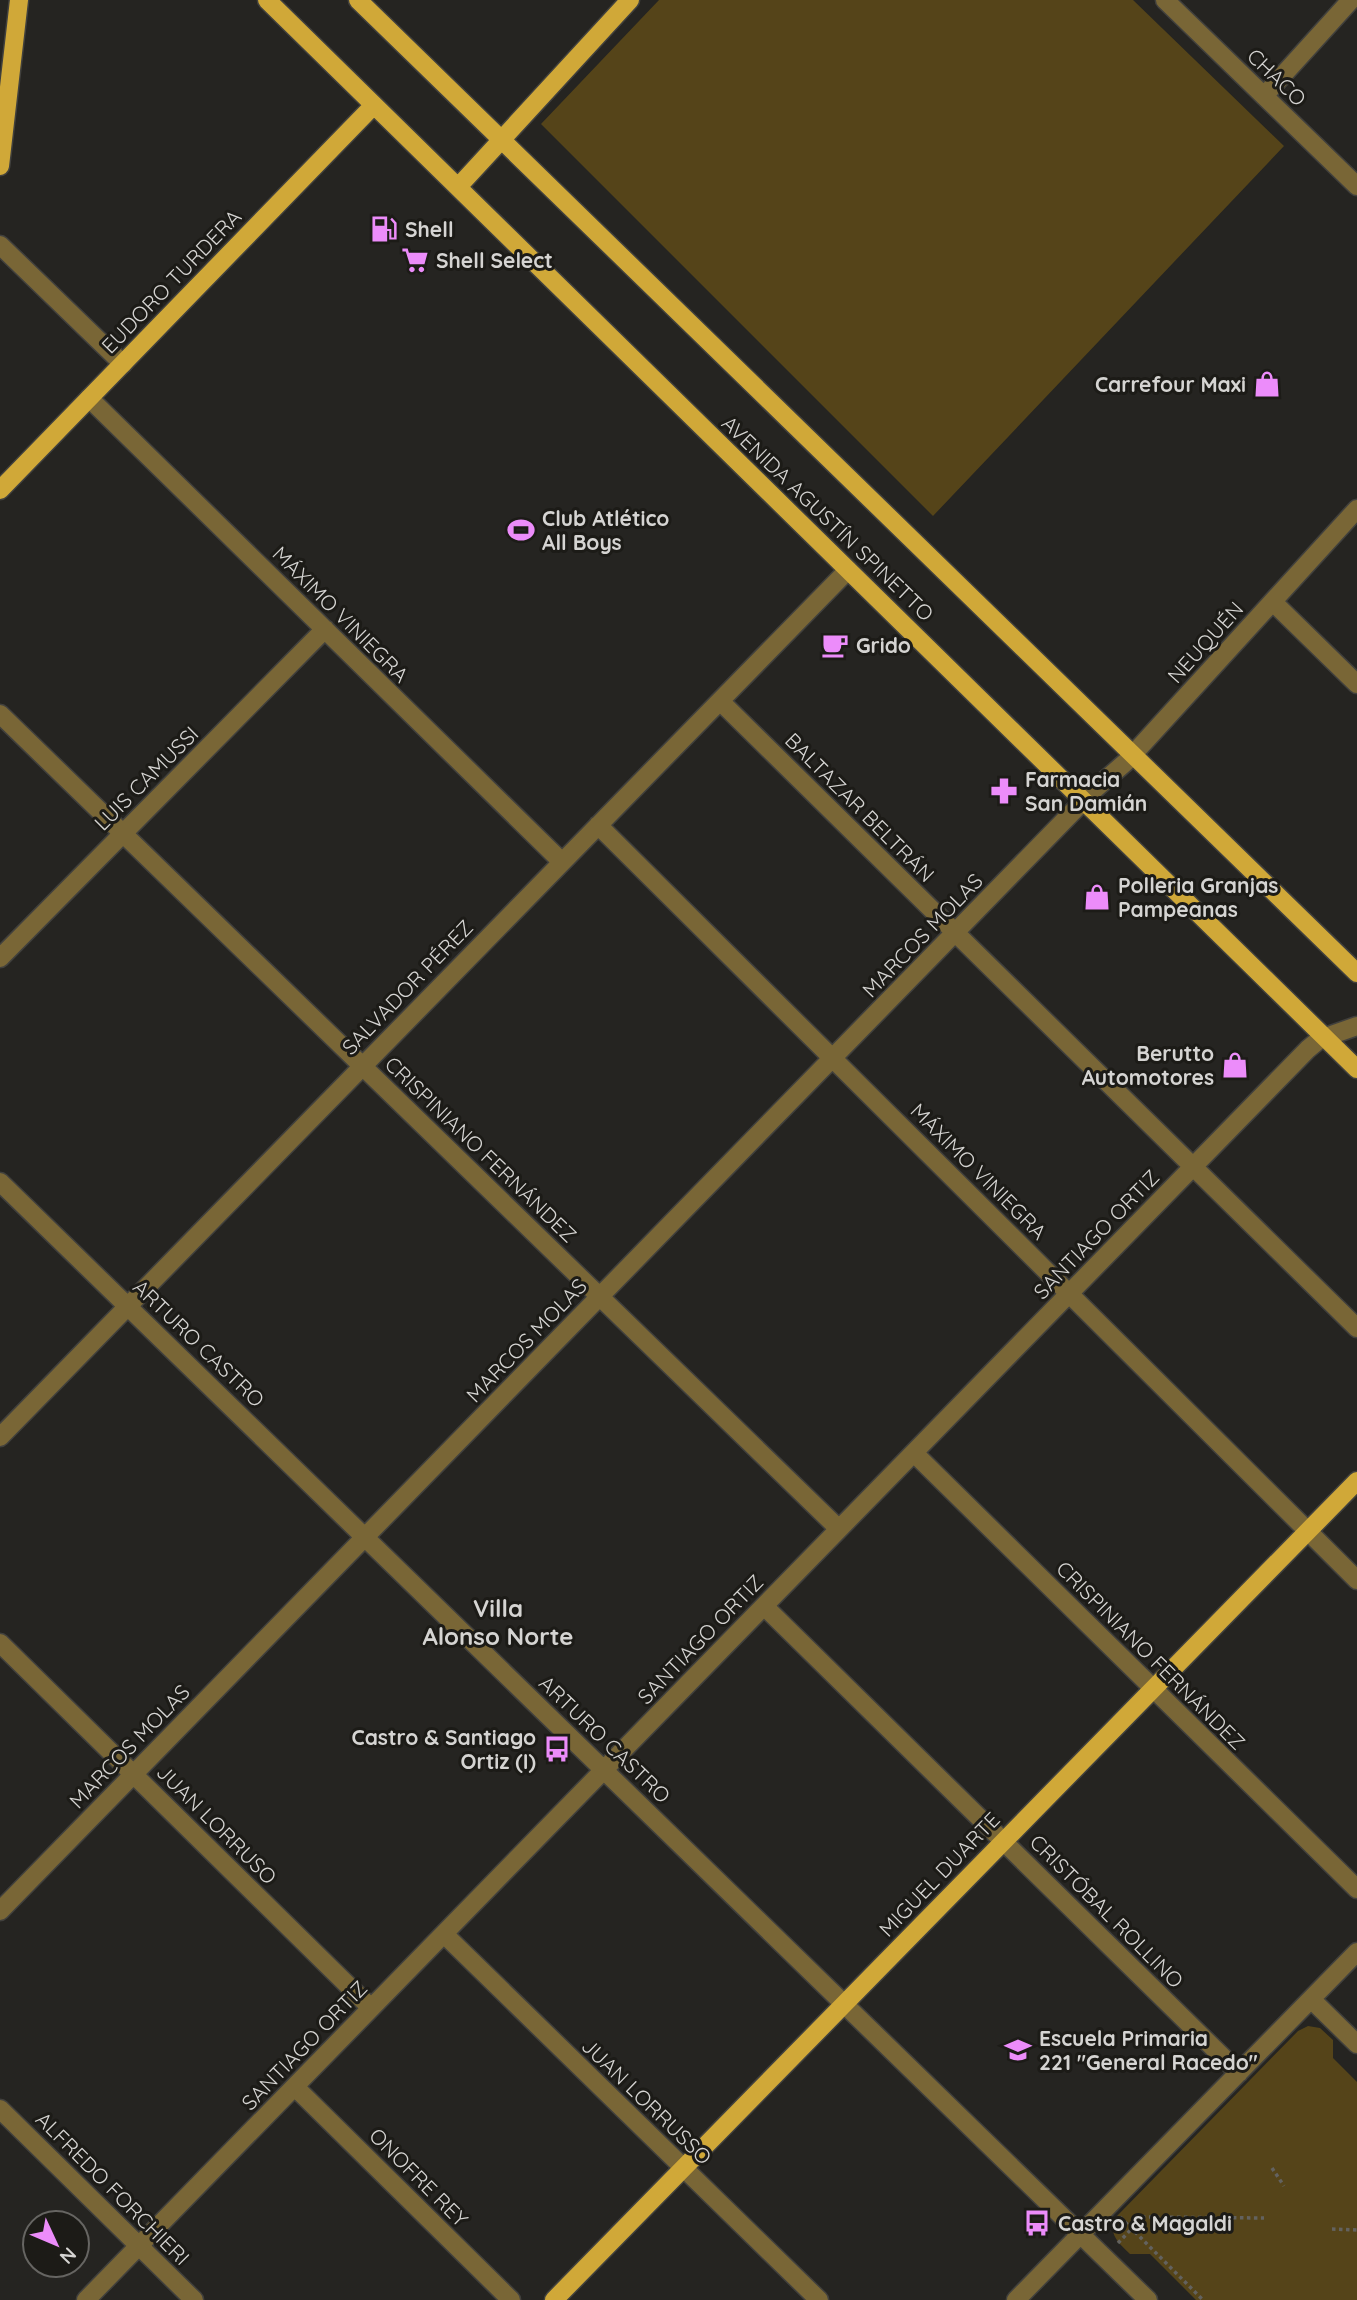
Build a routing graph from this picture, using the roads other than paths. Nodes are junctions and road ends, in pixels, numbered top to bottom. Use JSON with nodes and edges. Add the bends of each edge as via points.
{"nodes":[{"id":1,"x":19,"y":0,"type":"edge"},
{"id":2,"x":267,"y":0,"type":"edge"},
{"id":3,"x":358,"y":0,"type":"edge"},
{"id":4,"x":630,"y":0,"type":"edge"},
{"id":5,"x":1166,"y":0,"type":"edge"},
{"id":6,"x":1351,"y":0,"type":"edge"},
{"id":7,"x":1264,"y":96,"type":"junction"},
{"id":8,"x":374,"y":105,"type":"junction"},
{"id":9,"x":501,"y":140,"type":"junction"},
{"id":10,"x":0,"y":166,"type":"edge"},
{"id":11,"x":1357,"y":186,"type":"edge"},
{"id":12,"x":458,"y":187,"type":"junction"},
{"id":13,"x":0,"y":245,"type":"edge"},
{"id":14,"x":123,"y":363,"type":"junction"},
{"id":15,"x":89,"y":398,"type":"junction"},
{"id":16,"x":0,"y":490,"type":"edge"},
{"id":17,"x":1357,"y":509,"type":"edge"},
{"id":18,"x":848,"y":570,"type":"junction"},
{"id":19,"x":1273,"y":602,"type":"junction"},
{"id":20,"x":325,"y":629,"type":"junction"},
{"id":21,"x":1357,"y":684,"type":"edge"},
{"id":22,"x":719,"y":701,"type":"junction"},
{"id":23,"x":0,"y":714,"type":"edge"},
{"id":24,"x":1133,"y":755,"type":"junction"},
{"id":25,"x":1084,"y":801,"type":"junction"},
{"id":26,"x":598,"y":825,"type":"junction"},
{"id":27,"x":123,"y":833,"type":"junction"},
{"id":28,"x":562,"y":862,"type":"junction"},
{"id":29,"x":955,"y":933,"type":"junction"},
{"id":30,"x":0,"y":958,"type":"edge"},
{"id":31,"x":1357,"y":973,"type":"edge"},
{"id":32,"x":1357,"y":1026,"type":"edge"},
{"id":33,"x":1324,"y":1037,"type":"junction"},
{"id":34,"x":833,"y":1058,"type":"junction"},
{"id":35,"x":362,"y":1066,"type":"junction"},
{"id":36,"x":1357,"y":1069,"type":"edge"},
{"id":37,"x":1193,"y":1167,"type":"junction"},
{"id":38,"x":0,"y":1182,"type":"edge"},
{"id":39,"x":1069,"y":1294,"type":"junction"},
{"id":40,"x":600,"y":1297,"type":"junction"},
{"id":41,"x":128,"y":1306,"type":"junction"},
{"id":42,"x":1357,"y":1328,"type":"edge"},
{"id":43,"x":0,"y":1437,"type":"edge"},
{"id":44,"x":914,"y":1453,"type":"junction"},
{"id":45,"x":1357,"y":1480,"type":"edge"},
{"id":46,"x":839,"y":1530,"type":"junction"},
{"id":47,"x":1308,"y":1531,"type":"junction"},
{"id":48,"x":365,"y":1537,"type":"junction"},
{"id":49,"x":1357,"y":1580,"type":"edge"},
{"id":50,"x":764,"y":1606,"type":"junction"},
{"id":51,"x":0,"y":1643,"type":"edge"},
{"id":52,"x":1153,"y":1688,"type":"junction"},
{"id":53,"x":604,"y":1769,"type":"junction"},
{"id":54,"x":134,"y":1774,"type":"junction"},
{"id":55,"x":1003,"y":1841,"type":"junction"},
{"id":56,"x":1357,"y":1889,"type":"edge"},
{"id":57,"x":0,"y":1911,"type":"edge"},
{"id":58,"x":444,"y":1934,"type":"junction"},
{"id":59,"x":1357,"y":1952,"type":"edge"},
{"id":60,"x":1311,"y":1999,"type":"junction"},
{"id":61,"x":844,"y":2003,"type":"junction"},
{"id":62,"x":371,"y":2008,"type":"junction"},
{"id":63,"x":1357,"y":2044,"type":"edge"},
{"id":64,"x":1239,"y":2073,"type":"junction"},
{"id":65,"x":295,"y":2087,"type":"junction"},
{"id":66,"x":0,"y":2109,"type":"edge"},
{"id":67,"x":683,"y":2168,"type":"junction"},
{"id":68,"x":1081,"y":2234,"type":"junction"},
{"id":69,"x":139,"y":2246,"type":"junction"},
{"id":70,"x":86,"y":2300,"type":"edge"},
{"id":71,"x":194,"y":2300,"type":"edge"},
{"id":72,"x":511,"y":2300,"type":"edge"},
{"id":73,"x":554,"y":2300,"type":"edge"},
{"id":74,"x":819,"y":2300,"type":"edge"},
{"id":75,"x":1016,"y":2300,"type":"edge"},
{"id":76,"x":1148,"y":2300,"type":"edge"}],
"edges":[{"from":1,"to":10,"type":"main road"},
{"from":2,"to":8,"type":"main road","name":"AVENIDA AGUSTÍN SPINETTO"},
{"from":3,"to":9,"type":"main road","name":"AVENIDA AGUSTÍN SPINETTO"},
{"from":4,"to":9,"type":"main road"},
{"from":5,"to":7,"type":"street","name":"CHACO"},
{"from":6,"to":7,"type":"street"},
{"from":7,"to":11,"type":"street","name":"CHACO"},
{"from":8,"to":12,"type":"main road","name":"AVENIDA AGUSTÍN SPINETTO"},
{"from":8,"to":14,"type":"main road","name":"EUDORO TURDERA"},
{"from":9,"to":12,"type":"main road"},
{"from":9,"to":24,"type":"main road","name":"AVENIDA AGUSTÍN SPINETTO"},
{"from":12,"to":18,"type":"main road","name":"AVENIDA AGUSTÍN SPINETTO"},
{"from":13,"to":14,"type":"street"},
{"from":14,"to":15,"type":"main road","name":"EUDORO TURDERA"},
{"from":15,"to":16,"type":"main road","name":"EUDORO TURDERA"},
{"from":15,"to":20,"type":"street","name":"MÁXIMO VINIEGRA"},
{"from":17,"to":19,"type":"street","name":"NEUQUÉN"},
{"from":18,"to":22,"type":"street","name":"SALVADOR PÉREZ"},
{"from":18,"to":25,"type":"main road","name":"AVENIDA AGUSTÍN SPINETTO"},
{"from":19,"to":21,"type":"street"},
{"from":19,"to":24,"type":"street","name":"NEUQUÉN"},
{"from":20,"to":27,"type":"street","name":"LUIS CAMUSSI"},
{"from":20,"to":28,"type":"street","name":"MÁXIMO VINIEGRA"},
{"from":22,"to":26,"type":"street","name":"SALVADOR PÉREZ"},
{"from":22,"to":29,"type":"street","name":"BALTAZAR BELTRÁN"},
{"from":23,"to":27,"type":"street","name":"CRISPINIANO FERNÁNDEZ"},
{"from":24,"to":25,"type":"street","name":"NEUQUÉN"},
{"from":24,"to":31,"type":"main road","name":"AVENIDA AGUSTÍN SPINETTO"},
{"from":25,"to":29,"type":"street","name":"MARCOS MOLAS"},
{"from":25,"to":33,"type":"main road","name":"AVENIDA AGUSTÍN SPINETTO"},
{"from":26,"to":28,"type":"street","name":"SALVADOR PÉREZ"},
{"from":26,"to":34,"type":"street","name":"MÁXIMO VINIEGRA"},
{"from":27,"to":30,"type":"street","name":"LUIS CAMUSSI"},
{"from":27,"to":35,"type":"street","name":"CRISPINIANO FERNÁNDEZ"},
{"from":28,"to":35,"type":"street","name":"SALVADOR PÉREZ"},
{"from":29,"to":34,"type":"street","name":"MARCOS MOLAS"},
{"from":29,"to":37,"type":"street","name":"BALTAZAR BELTRÁN"},
{"from":32,"to":33,"type":"street","name":"SANTIAGO ORTIZ"},
{"from":33,"to":36,"type":"main road","name":"AVENIDA AGUSTÍN SPINETTO"},
{"from":33,"to":37,"type":"street","name":"SANTIAGO ORTIZ"},
{"from":34,"to":39,"type":"street","name":"MÁXIMO VINIEGRA"},
{"from":34,"to":40,"type":"street","name":"MARCOS MOLAS"},
{"from":35,"to":40,"type":"street","name":"CRISPINIANO FERNÁNDEZ"},
{"from":35,"to":41,"type":"street","name":"SALVADOR PÉREZ"},
{"from":37,"to":39,"type":"street","name":"SANTIAGO ORTIZ"},
{"from":37,"to":42,"type":"street","name":"BALTAZAR BELTRÁN"},
{"from":38,"to":41,"type":"street","name":"ARTURO CASTRO"},
{"from":39,"to":44,"type":"street","name":"SANTIAGO ORTIZ"},
{"from":39,"to":47,"type":"street","name":"MÁXIMO VINIEGRA"},
{"from":40,"to":46,"type":"street","name":"CRISPINIANO FERNÁNDEZ"},
{"from":40,"to":48,"type":"street","name":"MARCOS MOLAS"},
{"from":41,"to":43,"type":"street","name":"SALVADOR PÉREZ"},
{"from":41,"to":48,"type":"street","name":"ARTURO CASTRO"},
{"from":44,"to":46,"type":"street","name":"SANTIAGO ORTIZ"},
{"from":44,"to":52,"type":"street","name":"CRISPINIANO FERNÁNDEZ"},
{"from":45,"to":47,"type":"main road","name":"MIGUEL DUARTE"},
{"from":46,"to":50,"type":"street","name":"SANTIAGO ORTIZ"},
{"from":47,"to":49,"type":"street","name":"MÁXIMO VINIEGRA"},
{"from":47,"to":52,"type":"main road","name":"MIGUEL DUARTE"},
{"from":48,"to":53,"type":"street","name":"ARTURO CASTRO"},
{"from":48,"to":54,"type":"street","name":"MARCOS MOLAS"},
{"from":50,"to":53,"type":"street","name":"SANTIAGO ORTIZ"},
{"from":50,"to":55,"type":"street","name":"CRISTÓBAL ROLLINO"},
{"from":51,"to":54,"type":"street","name":"JUAN LORRUSO"},
{"from":52,"to":55,"type":"main road","name":"MIGUEL DUARTE"},
{"from":52,"to":56,"type":"street","name":"CRISPINIANO FERNÁNDEZ"},
{"from":53,"to":58,"type":"street","name":"SANTIAGO ORTIZ"},
{"from":53,"to":61,"type":"street","name":"ARTURO CASTRO"},
{"from":54,"to":57,"type":"street","name":"MARCOS MOLAS"},
{"from":54,"to":62,"type":"street","name":"JUAN LORRUSO"},
{"from":55,"to":61,"type":"main road","name":"MIGUEL DUARTE"},
{"from":55,"to":64,"type":"street","name":"CRISTÓBAL ROLLINO"},
{"from":58,"to":62,"type":"street","name":"SANTIAGO ORTIZ"},
{"from":58,"to":67,"type":"street","name":"JUAN LORRUSSO"},
{"from":59,"to":60,"type":"street"},
{"from":60,"to":63,"type":"street"},
{"from":60,"to":64,"type":"street"},
{"from":61,"to":67,"type":"main road","name":"MIGUEL DUARTE"},
{"from":61,"to":68,"type":"street","name":"ARTURO CASTRO"},
{"from":62,"to":65,"type":"street","name":"SANTIAGO ORTIZ"},
{"from":64,"to":68,"type":"street"},
{"from":65,"to":69,"type":"street","name":"SANTIAGO ORTIZ"},
{"from":65,"to":72,"type":"street","name":"ONOFRE REY"},
{"from":66,"to":69,"type":"street","name":"ALFREDO FORCHIERI"},
{"from":67,"to":73,"type":"main road","name":"MIGUEL DUARTE"},
{"from":67,"to":74,"type":"street","name":"JUAN LORRUSSO"},
{"from":68,"to":75,"type":"street"},
{"from":68,"to":76,"type":"street","name":"ARTURO CASTRO"},
{"from":69,"to":70,"type":"street","name":"SANTIAGO ORTIZ"},
{"from":69,"to":71,"type":"street","name":"ALFREDO FORCHIERI"}]}
